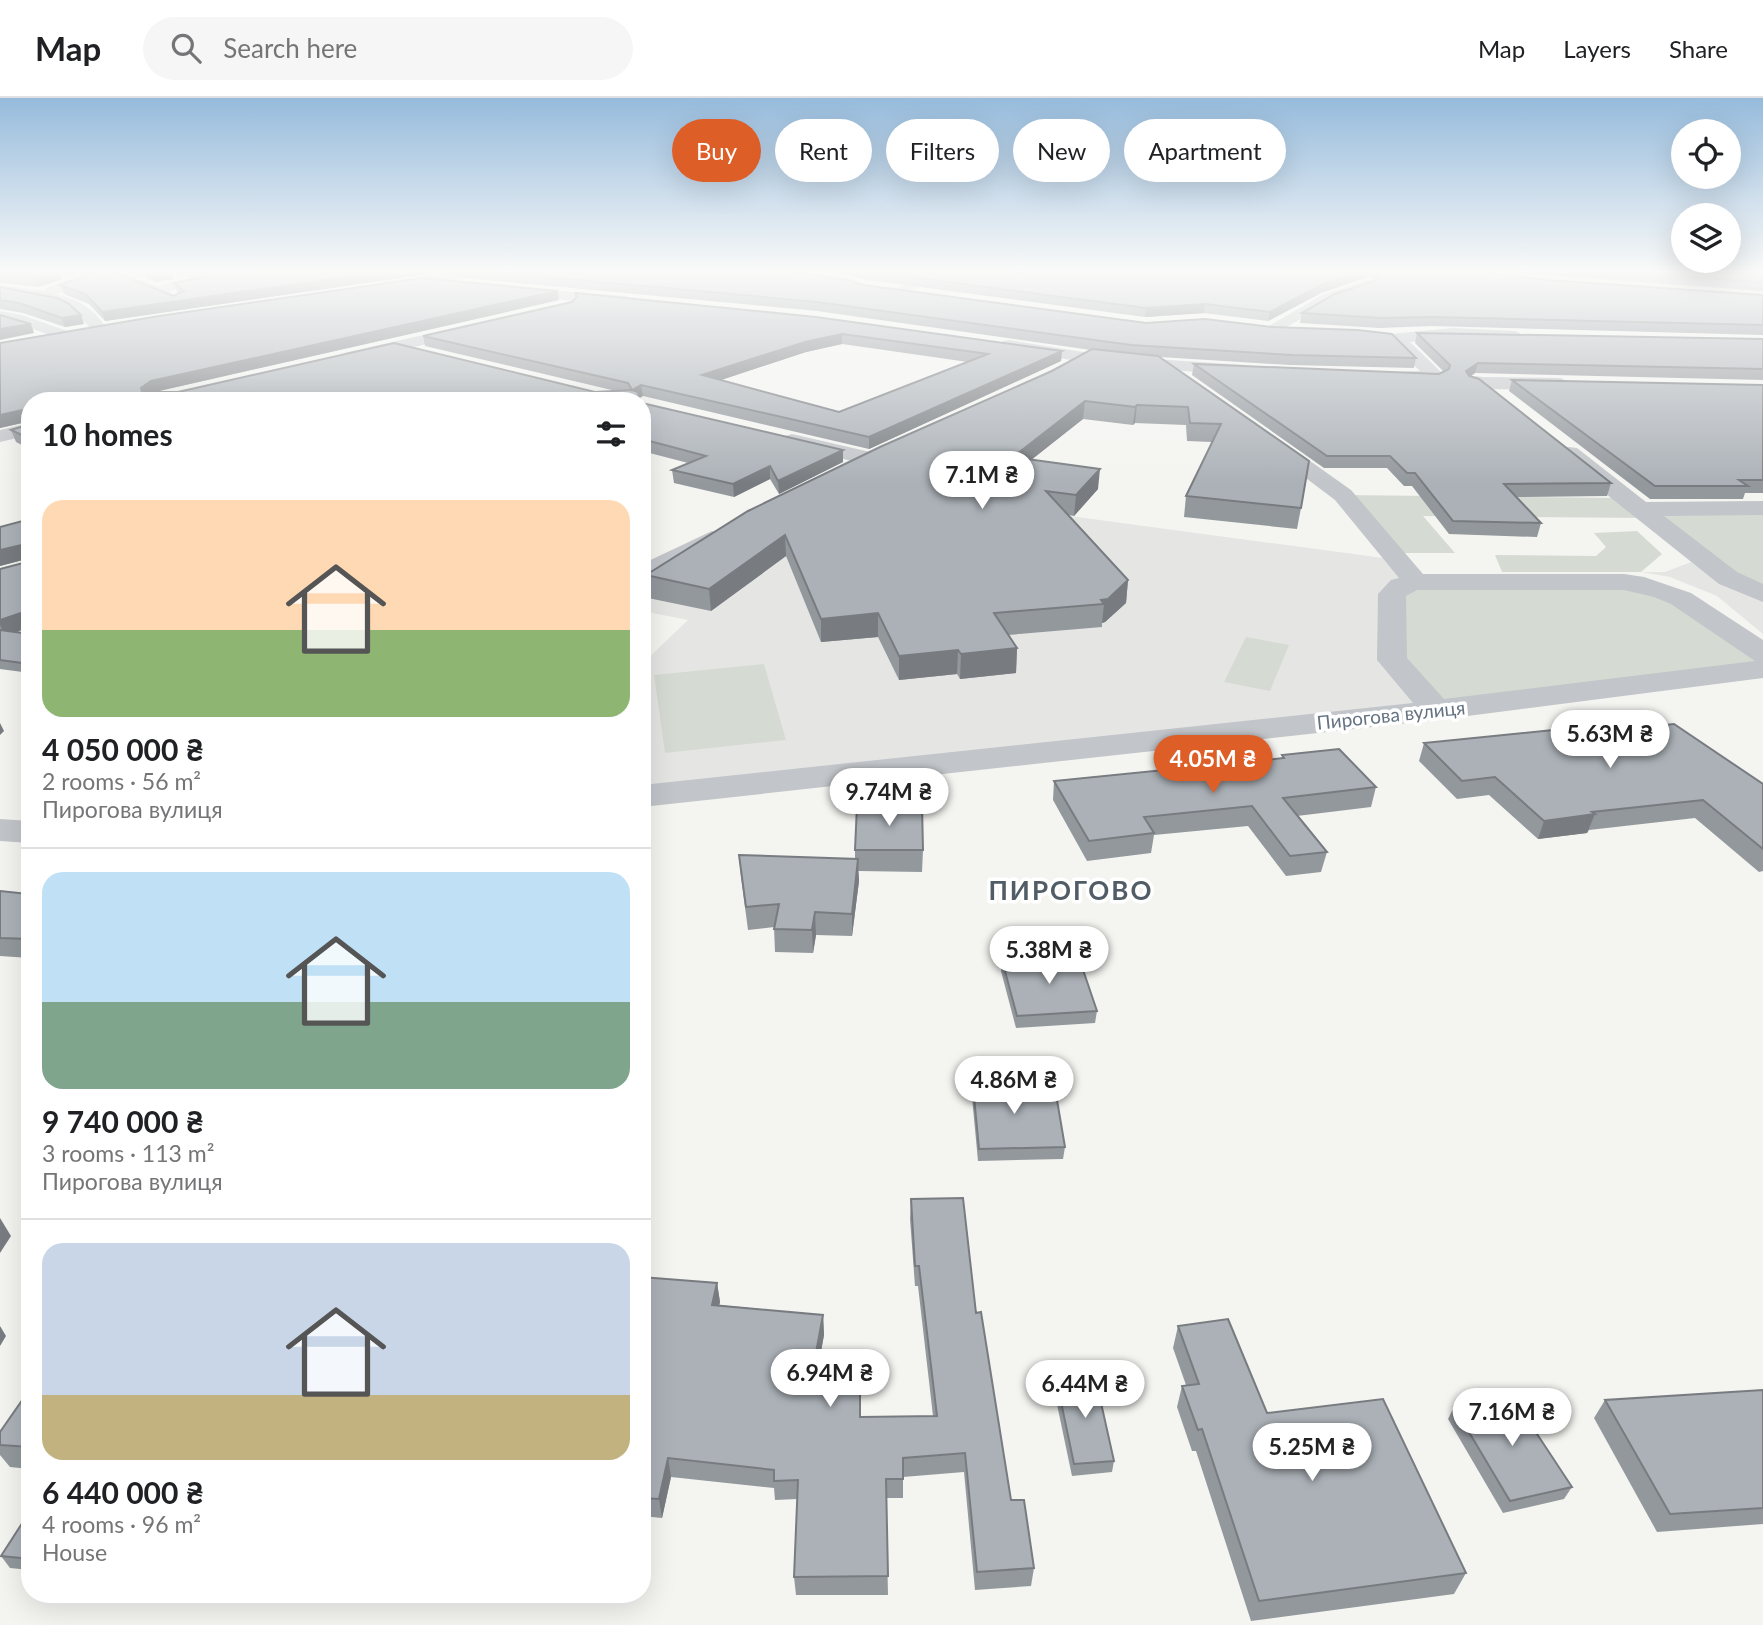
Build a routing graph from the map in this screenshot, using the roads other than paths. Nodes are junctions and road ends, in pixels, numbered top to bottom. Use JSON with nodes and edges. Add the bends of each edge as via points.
{"nodes":[{"id":1,"x":414,"y":342,"type":"edge"},
{"id":2,"x":1400,"y":342,"type":"edge"},
{"id":3,"x":996,"y":343,"type":"edge"},
{"id":4,"x":393,"y":347,"type":"junction"},
{"id":5,"x":433,"y":356,"type":"edge"},
{"id":6,"x":1086,"y":358,"type":"junction"},
{"id":7,"x":327,"y":362,"type":"edge"},
{"id":8,"x":1163,"y":366,"type":"junction"},
{"id":9,"x":1265,"y":372,"type":"edge"},
{"id":10,"x":1054,"y":375,"type":"edge"},
{"id":11,"x":1370,"y":375,"type":"edge"},
{"id":12,"x":1436,"y":377,"type":"junction"},
{"id":13,"x":1483,"y":383,"type":"junction"},
{"id":14,"x":1578,"y":384,"type":"edge"},
{"id":15,"x":1197,"y":390,"type":"edge"},
{"id":16,"x":1514,"y":408,"type":"edge"},
{"id":17,"x":1242,"y":422,"type":"edge"},
{"id":18,"x":21,"y":431,"type":"edge"},
{"id":19,"x":0,"y":436,"type":"edge"},
{"id":20,"x":777,"y":437,"type":"edge"},
{"id":21,"x":1554,"y":440,"type":"edge"},
{"id":22,"x":896,"y":448,"type":"edge"},
{"id":23,"x":871,"y":459,"type":"junction"},
{"id":24,"x":847,"y":471,"type":"edge"},
{"id":25,"x":1763,"y":508,"type":"edge"},
{"id":26,"x":1638,"y":509,"type":"junction"},
{"id":27,"x":727,"y":532,"type":"edge"},
{"id":28,"x":651,"y":570,"type":"edge"},
{"id":29,"x":1416,"y":582,"type":"junction"},
{"id":30,"x":1763,"y":594,"type":"edge"},
{"id":31,"x":1763,"y":654,"type":"edge"},
{"id":32,"x":1763,"y":669,"type":"edge"},
{"id":33,"x":1436,"y":710,"type":"junction"},
{"id":34,"x":651,"y":795,"type":"edge"},
{"id":35,"x":0,"y":830,"type":"edge"},
{"id":36,"x":21,"y":831,"type":"edge"}],
"edges":[{"from":1,"to":4,"type":"street"},
{"from":2,"to":12,"type":"street"},
{"from":3,"to":6,"type":"street"},
{"from":4,"to":5,"type":"street"},
{"from":4,"to":7,"type":"street"},
{"from":6,"to":8,"type":"street"},
{"from":6,"to":10,"type":"street"},
{"from":8,"to":9,"type":"street"},
{"from":8,"to":15,"type":"street"},
{"from":11,"to":12,"type":"street"},
{"from":12,"to":13,"type":"street"},
{"from":13,"to":14,"type":"street"},
{"from":13,"to":16,"type":"street"},
{"from":17,"to":29,"type":"street","via":[[1343,495]]},
{"from":18,"to":19,"type":"street"},
{"from":20,"to":23,"type":"street"},
{"from":21,"to":26,"type":"street"},
{"from":22,"to":23,"type":"street"},
{"from":23,"to":24,"type":"street"},
{"from":25,"to":26,"type":"street"},
{"from":26,"to":30,"type":"street","via":[[1728,578]]},
{"from":27,"to":28,"type":"street"},
{"from":29,"to":31,"type":"street","via":[[1644,585],[1688,600]]},
{"from":29,"to":33,"type":"street","via":[[1392,594],[1392,660]]},
{"from":32,"to":33,"type":"street","name":"Пирогова вулиця"},
{"from":33,"to":34,"type":"street","name":"Пирогова вулиця"},
{"from":35,"to":36,"type":"street"}]}
